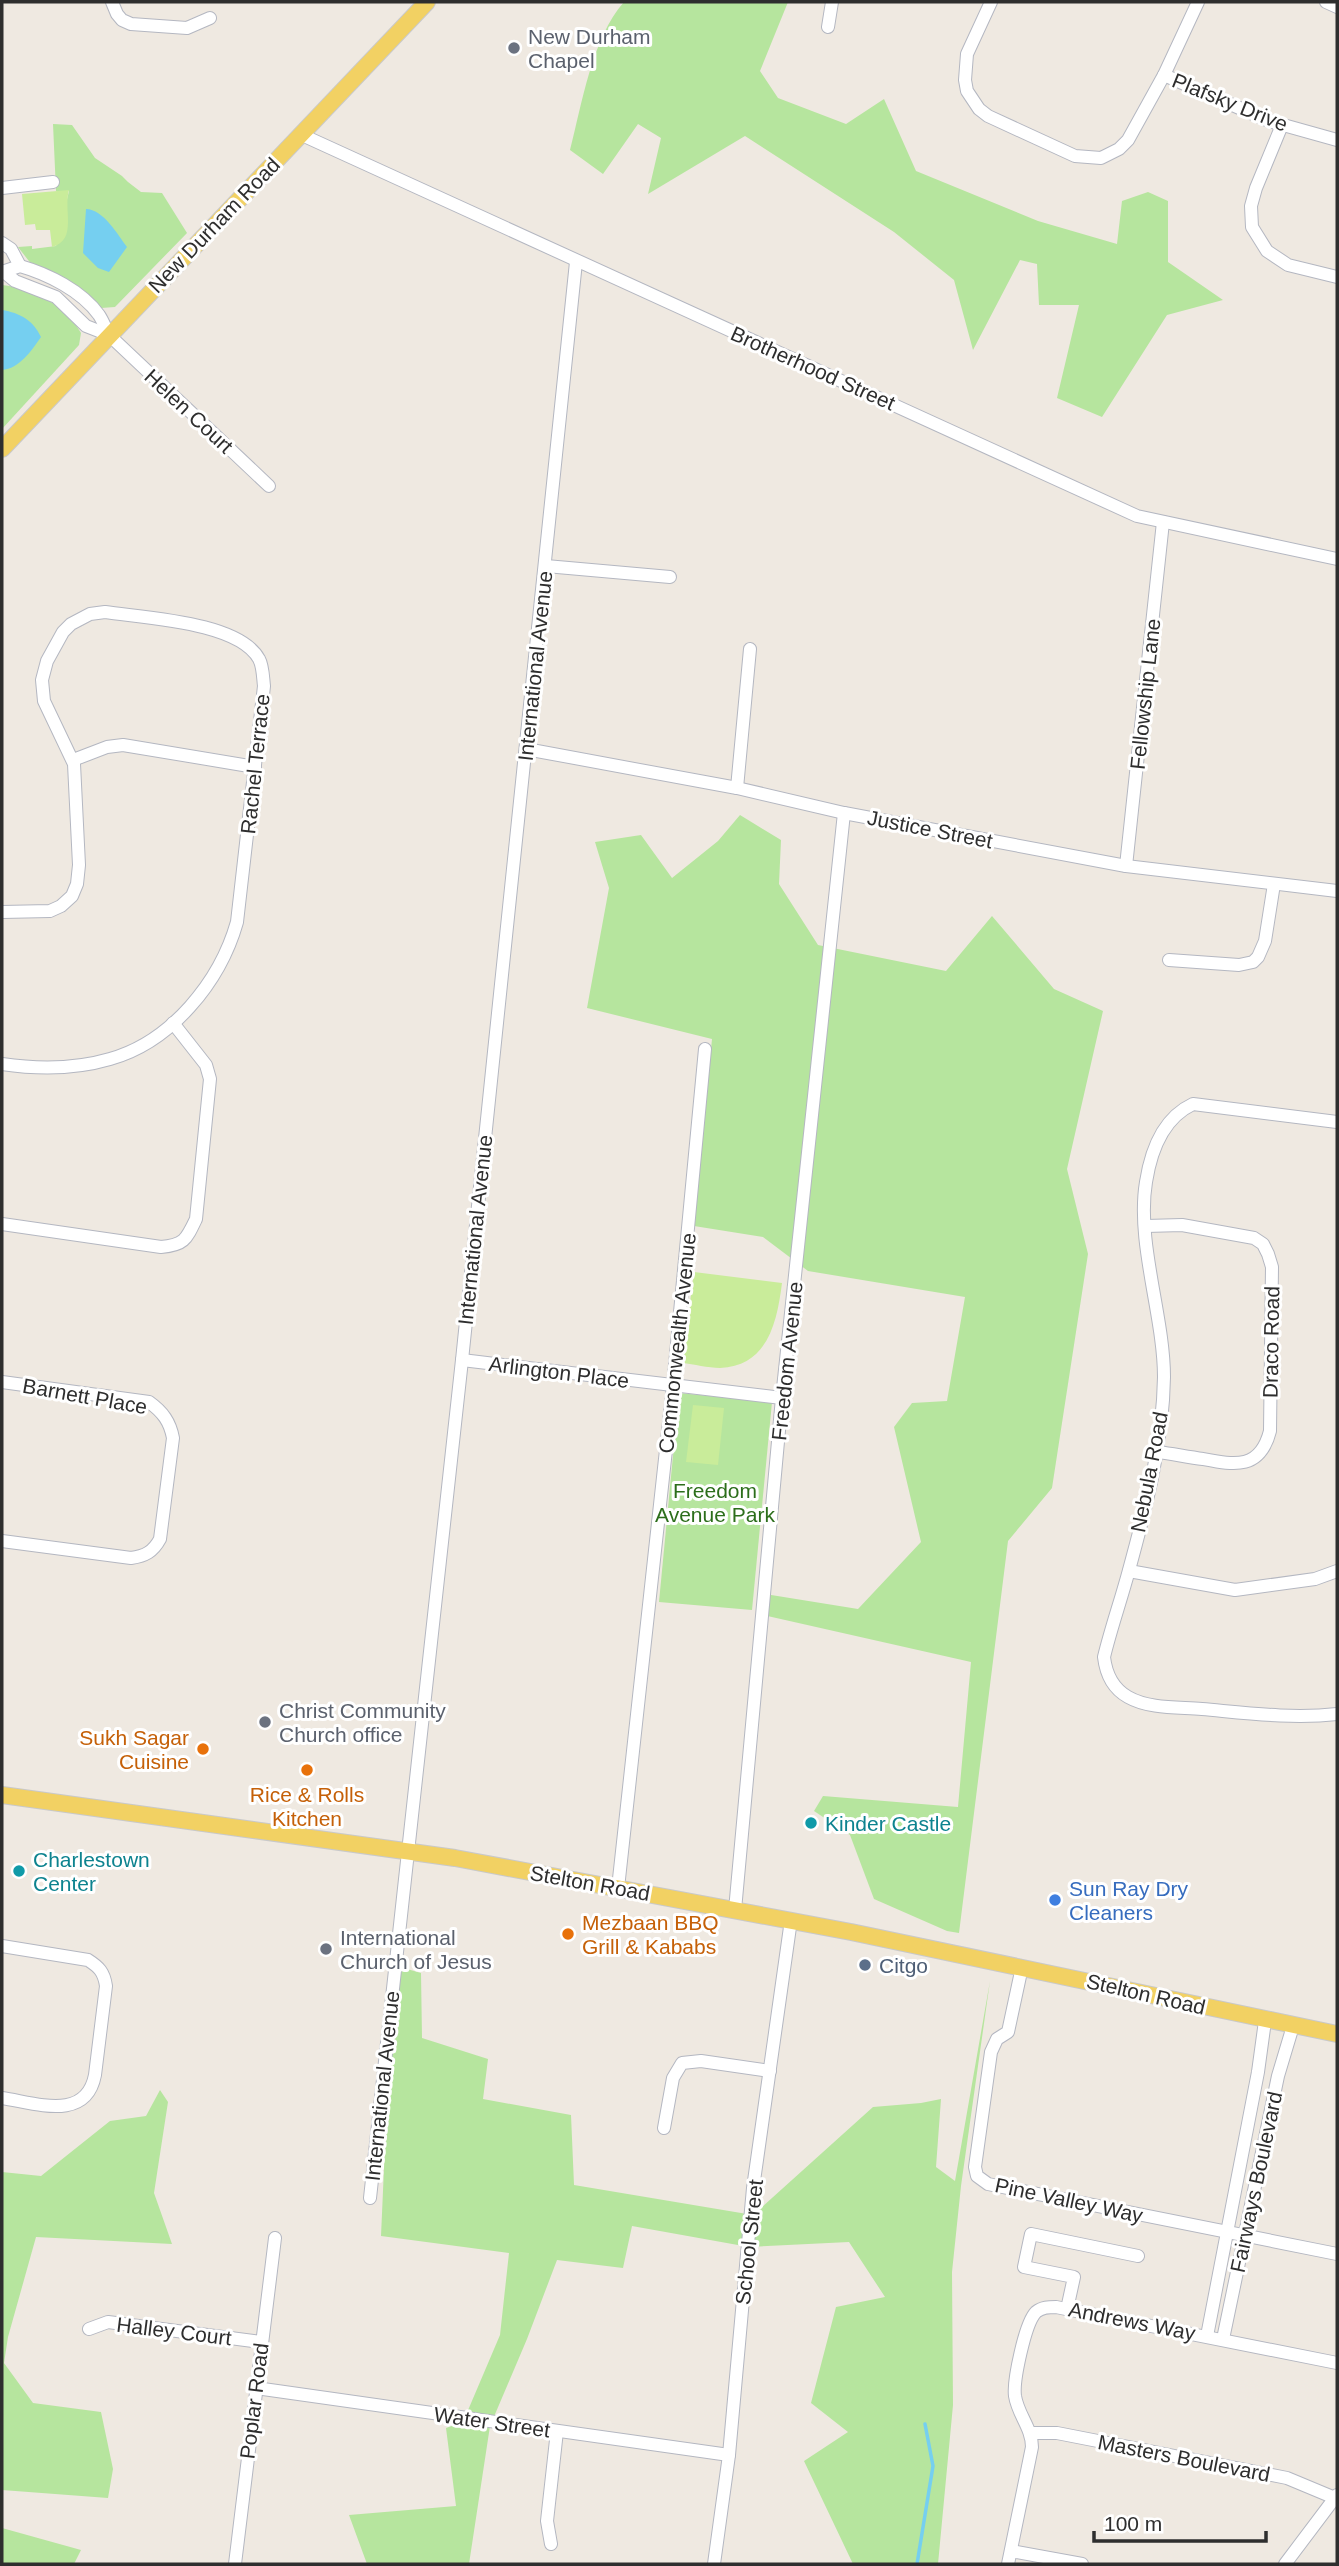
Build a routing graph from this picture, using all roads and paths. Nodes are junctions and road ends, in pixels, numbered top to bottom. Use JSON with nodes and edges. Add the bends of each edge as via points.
{"nodes":[{"id":1,"x":113,"y":2,"type":"edge"},
{"id":2,"x":427,"y":2,"type":"edge"},
{"id":3,"x":832,"y":2,"type":"edge"},
{"id":4,"x":991,"y":2,"type":"edge"},
{"id":5,"x":1198,"y":2,"type":"edge"},
{"id":6,"x":1326,"y":2,"type":"edge"},
{"id":7,"x":1337,"y":6,"type":"edge"},
{"id":8,"x":210,"y":18,"type":"dead end"},
{"id":9,"x":828,"y":27,"type":"dead end"},
{"id":10,"x":1164,"y":75,"type":"junction"},
{"id":11,"x":1282,"y":125,"type":"junction"},
{"id":12,"x":302,"y":135,"type":"junction"},
{"id":13,"x":1337,"y":139,"type":"edge"},
{"id":14,"x":53,"y":182,"type":"dead end"},
{"id":15,"x":2,"y":188,"type":"edge"},
{"id":16,"x":2,"y":243,"type":"edge"},
{"id":17,"x":576,"y":262,"type":"junction"},
{"id":18,"x":20,"y":266,"type":"junction"},
{"id":19,"x":3,"y":272,"type":"edge"},
{"id":20,"x":1337,"y":277,"type":"edge"},
{"id":21,"x":109,"y":335,"type":"junction"},
{"id":22,"x":2,"y":449,"type":"edge"},
{"id":23,"x":269,"y":486,"type":"dead end"},
{"id":24,"x":1163,"y":522,"type":"junction"},
{"id":25,"x":1337,"y":559,"type":"edge"},
{"id":26,"x":546,"y":566,"type":"junction"},
{"id":27,"x":670,"y":577,"type":"dead end"},
{"id":28,"x":750,"y":649,"type":"dead end"},
{"id":29,"x":526,"y":750,"type":"junction"},
{"id":30,"x":73,"y":760,"type":"junction"},
{"id":31,"x":255,"y":768,"type":"junction"},
{"id":32,"x":737,"y":788,"type":"junction"},
{"id":33,"x":844,"y":813,"type":"junction"},
{"id":34,"x":1126,"y":866,"type":"junction"},
{"id":35,"x":1274,"y":884,"type":"junction"},
{"id":36,"x":1337,"y":891,"type":"edge"},
{"id":37,"x":2,"y":912,"type":"edge"},
{"id":38,"x":1169,"y":960,"type":"dead end"},
{"id":39,"x":173,"y":1023,"type":"junction"},
{"id":40,"x":705,"y":1049,"type":"dead end"},
{"id":41,"x":2,"y":1064,"type":"edge"},
{"id":42,"x":1337,"y":1122,"type":"edge"},
{"id":43,"x":2,"y":1224,"type":"edge"},
{"id":44,"x":1146,"y":1226,"type":"junction"},
{"id":45,"x":461,"y":1360,"type":"junction"},
{"id":46,"x":2,"y":1382,"type":"edge"},
{"id":47,"x":673,"y":1386,"type":"junction"},
{"id":48,"x":782,"y":1398,"type":"junction"},
{"id":49,"x":1158,"y":1452,"type":"junction"},
{"id":50,"x":2,"y":1541,"type":"edge"},
{"id":51,"x":1129,"y":1571,"type":"junction"},
{"id":52,"x":1337,"y":1572,"type":"edge"},
{"id":53,"x":1337,"y":1714,"type":"edge"},
{"id":54,"x":2,"y":1795,"type":"edge"},
{"id":55,"x":408,"y":1850,"type":"junction"},
{"id":56,"x":618,"y":1888,"type":"junction"},
{"id":57,"x":735,"y":1910,"type":"junction"},
{"id":58,"x":791,"y":1920,"type":"junction"},
{"id":59,"x":2,"y":1946,"type":"edge"},
{"id":60,"x":1022,"y":1966,"type":"junction"},
{"id":61,"x":1265,"y":2021,"type":"junction"},
{"id":62,"x":1293,"y":2026,"type":"junction"},
{"id":63,"x":1337,"y":2035,"type":"edge"},
{"id":64,"x":770,"y":2071,"type":"junction"},
{"id":65,"x":2,"y":2098,"type":"edge"},
{"id":66,"x":664,"y":2128,"type":"dead end"},
{"id":67,"x":370,"y":2198,"type":"dead end"},
{"id":68,"x":1227,"y":2233,"type":"junction"},
{"id":69,"x":1244,"y":2236,"type":"junction"},
{"id":70,"x":275,"y":2238,"type":"dead end"},
{"id":71,"x":1337,"y":2254,"type":"edge"},
{"id":72,"x":1138,"y":2256,"type":"dead end"},
{"id":73,"x":1067,"y":2309,"type":"junction"},
{"id":74,"x":89,"y":2329,"type":"dead end"},
{"id":75,"x":1207,"y":2336,"type":"junction"},
{"id":76,"x":1223,"y":2339,"type":"junction"},
{"id":77,"x":261,"y":2342,"type":"junction"},
{"id":78,"x":1337,"y":2363,"type":"edge"},
{"id":79,"x":256,"y":2388,"type":"junction"},
{"id":80,"x":557,"y":2431,"type":"junction"},
{"id":81,"x":1031,"y":2433,"type":"junction"},
{"id":82,"x":729,"y":2455,"type":"junction"},
{"id":83,"x":1336,"y":2497,"type":"edge"},
{"id":84,"x":551,"y":2544,"type":"dead end"},
{"id":85,"x":1009,"y":2558,"type":"edge"},
{"id":86,"x":235,"y":2564,"type":"edge"},
{"id":87,"x":714,"y":2564,"type":"edge"},
{"id":88,"x":1082,"y":2564,"type":"edge"},
{"id":89,"x":1285,"y":2564,"type":"edge"}],
"edges":[{"from":1,"to":8,"type":"street","via":[[117,14],[131,24],[187,28]]},
{"from":2,"to":12,"type":"main road","name":"New Durham Road"},
{"from":3,"to":9,"type":"street"},
{"from":4,"to":10,"type":"street","via":[[967,54],[965,80],[972,100],[988,116],[1075,156],[1101,159],[1119,149],[1136,128]]},
{"from":5,"to":10,"type":"street"},
{"from":6,"to":7,"type":"street"},
{"from":10,"to":11,"type":"street","name":"Plafsky Drive"},
{"from":11,"to":13,"type":"street","name":"Plafsky Drive"},
{"from":11,"to":20,"type":"street","via":[[1256,188],[1251,227],[1266,251],[1288,265]]},
{"from":12,"to":17,"type":"street","name":"Brotherhood Street"},
{"from":12,"to":21,"type":"main road","name":"New Durham Road"},
{"from":14,"to":15,"type":"street"},
{"from":16,"to":18,"type":"street"},
{"from":17,"to":24,"type":"street","name":"Brotherhood Street","via":[[1137,516]]},
{"from":17,"to":26,"type":"street","name":"International Avenue"},
{"from":18,"to":19,"type":"street"},
{"from":18,"to":21,"type":"street","via":[[71,289],[99,314]]},
{"from":19,"to":21,"type":"street","via":[[56,297],[86,326]]},
{"from":21,"to":22,"type":"main road","name":"New Durham Road"},
{"from":21,"to":23,"type":"street","name":"Helen Court"},
{"from":24,"to":25,"type":"street","name":"Brotherhood Street"},
{"from":24,"to":34,"type":"street","name":"Fellowship Lane"},
{"from":26,"to":27,"type":"street"},
{"from":26,"to":29,"type":"street","name":"International Avenue"},
{"from":28,"to":32,"type":"street"},
{"from":29,"to":32,"type":"street","name":"Justice Street"},
{"from":29,"to":45,"type":"street","name":"International Avenue"},
{"from":30,"to":31,"type":"street","via":[[123,745]]},
{"from":30,"to":31,"type":"street","name":"Rachel Terrace","via":[[44,701],[42,680],[63,632],[90,614],[105,612],[214,629],[246,643],[260,660],[264,686]]},
{"from":30,"to":37,"type":"street","name":"Rachel Terrace","via":[[79,865],[72,896],[50,911]]},
{"from":31,"to":39,"type":"street","name":"Rachel Terrace","via":[[230,947],[196,999]]},
{"from":32,"to":33,"type":"street","name":"Justice Street"},
{"from":33,"to":34,"type":"street","name":"Justice Street"},
{"from":33,"to":48,"type":"street","name":"Freedom Avenue"},
{"from":34,"to":35,"type":"street","name":"Justice Street"},
{"from":35,"to":36,"type":"street","name":"Justice Street"},
{"from":35,"to":38,"type":"street","via":[[1265,941],[1252,962]]},
{"from":39,"to":41,"type":"street","name":"Rachel Terrace","via":[[140,1048],[109,1060],[44,1067]]},
{"from":39,"to":43,"type":"street","via":[[206,1065],[210,1079],[196,1219],[187,1237],[177,1246],[161,1247]]},
{"from":40,"to":47,"type":"street","name":"Commonwealth Avenue"},
{"from":42,"to":44,"type":"street","name":"Nebula Road","via":[[1205,1104],[1181,1109],[1161,1133],[1150,1162],[1144,1192]]},
{"from":44,"to":49,"type":"street","name":"Nebula Road","via":[[1164,1374]]},
{"from":44,"to":49,"type":"street","name":"Draco Road","via":[[1182,1225],[1254,1238],[1268,1254],[1273,1283],[1270,1431],[1263,1450],[1233,1465]]},
{"from":45,"to":47,"type":"street","name":"Arlington Place"},
{"from":45,"to":55,"type":"street","name":"International Avenue"},
{"from":46,"to":50,"type":"street","name":"Barnett Place","via":[[149,1402],[170,1424],[173,1438],[160,1539],[144,1556]]},
{"from":47,"to":48,"type":"street","name":"Arlington Place"},
{"from":47,"to":56,"type":"street","name":"Commonwealth Avenue"},
{"from":48,"to":57,"type":"street","name":"Freedom Avenue"},
{"from":49,"to":51,"type":"street","name":"Nebula Road"},
{"from":51,"to":52,"type":"street","via":[[1235,1590]]},
{"from":51,"to":53,"type":"street","name":"Nebula Road","via":[[1104,1657],[1111,1681],[1128,1697],[1156,1706],[1288,1716]]},
{"from":54,"to":55,"type":"main road","name":"Stelton Road"},
{"from":55,"to":56,"type":"main road","name":"Stelton Road"},
{"from":55,"to":67,"type":"street","name":"International Avenue"},
{"from":56,"to":57,"type":"main road","name":"Stelton Road"},
{"from":57,"to":58,"type":"main road","name":"Stelton Road"},
{"from":58,"to":60,"type":"main road","name":"Stelton Road"},
{"from":58,"to":64,"type":"street","name":"School Street"},
{"from":59,"to":65,"type":"street","via":[[88,1960],[104,1974],[106,1986],[92,2088],[87,2096],[61,2106]]},
{"from":60,"to":61,"type":"main road","name":"Stelton Road"},
{"from":60,"to":68,"type":"street","name":"Pine Valley Way","via":[[1008,2032],[997,2039],[991,2052],[977,2176],[988,2184]]},
{"from":61,"to":62,"type":"main road","name":"Stelton Road"},
{"from":61,"to":68,"type":"street","name":"Fairways Boulevard"},
{"from":62,"to":63,"type":"main road","name":"Stelton Road"},
{"from":62,"to":69,"type":"street","name":"Fairways Boulevard"},
{"from":64,"to":66,"type":"street","via":[[701,2061],[682,2063],[673,2078]]},
{"from":64,"to":82,"type":"street","name":"School Street","via":[[753,2188]]},
{"from":68,"to":69,"type":"street","name":"Pine Valley Way"},
{"from":68,"to":75,"type":"street","name":"Fairways Boulevard"},
{"from":69,"to":71,"type":"street","name":"Pine Valley Way"},
{"from":69,"to":76,"type":"street","name":"Fairways Boulevard"},
{"from":70,"to":77,"type":"street","name":"Poplar Road"},
{"from":72,"to":73,"type":"street","via":[[1031,2234],[1024,2267],[1074,2277]]},
{"from":73,"to":75,"type":"street","name":"Andrews Way"},
{"from":73,"to":81,"type":"street","name":"Andrews Way","via":[[1042,2309],[1028,2324],[1015,2396]]},
{"from":74,"to":77,"type":"street","name":"Halley Court","via":[[108,2322]]},
{"from":75,"to":76,"type":"street","name":"Andrews Way"},
{"from":76,"to":78,"type":"street","name":"Andrews Way"},
{"from":77,"to":79,"type":"street","name":"Poplar Road"},
{"from":79,"to":80,"type":"street","name":"Water Street"},
{"from":79,"to":86,"type":"street","name":"Poplar Road"},
{"from":80,"to":82,"type":"street","name":"Water Street"},
{"from":80,"to":84,"type":"street","via":[[547,2521]]},
{"from":81,"to":83,"type":"street","name":"Masters Boulevard","via":[[1057,2433],[1287,2478]]},
{"from":81,"to":85,"type":"street","name":"Andrews Way"},
{"from":82,"to":87,"type":"street","name":"School Street"},
{"from":83,"to":89,"type":"street"},
{"from":85,"to":88,"type":"street","name":"Andrews Way"}]}
